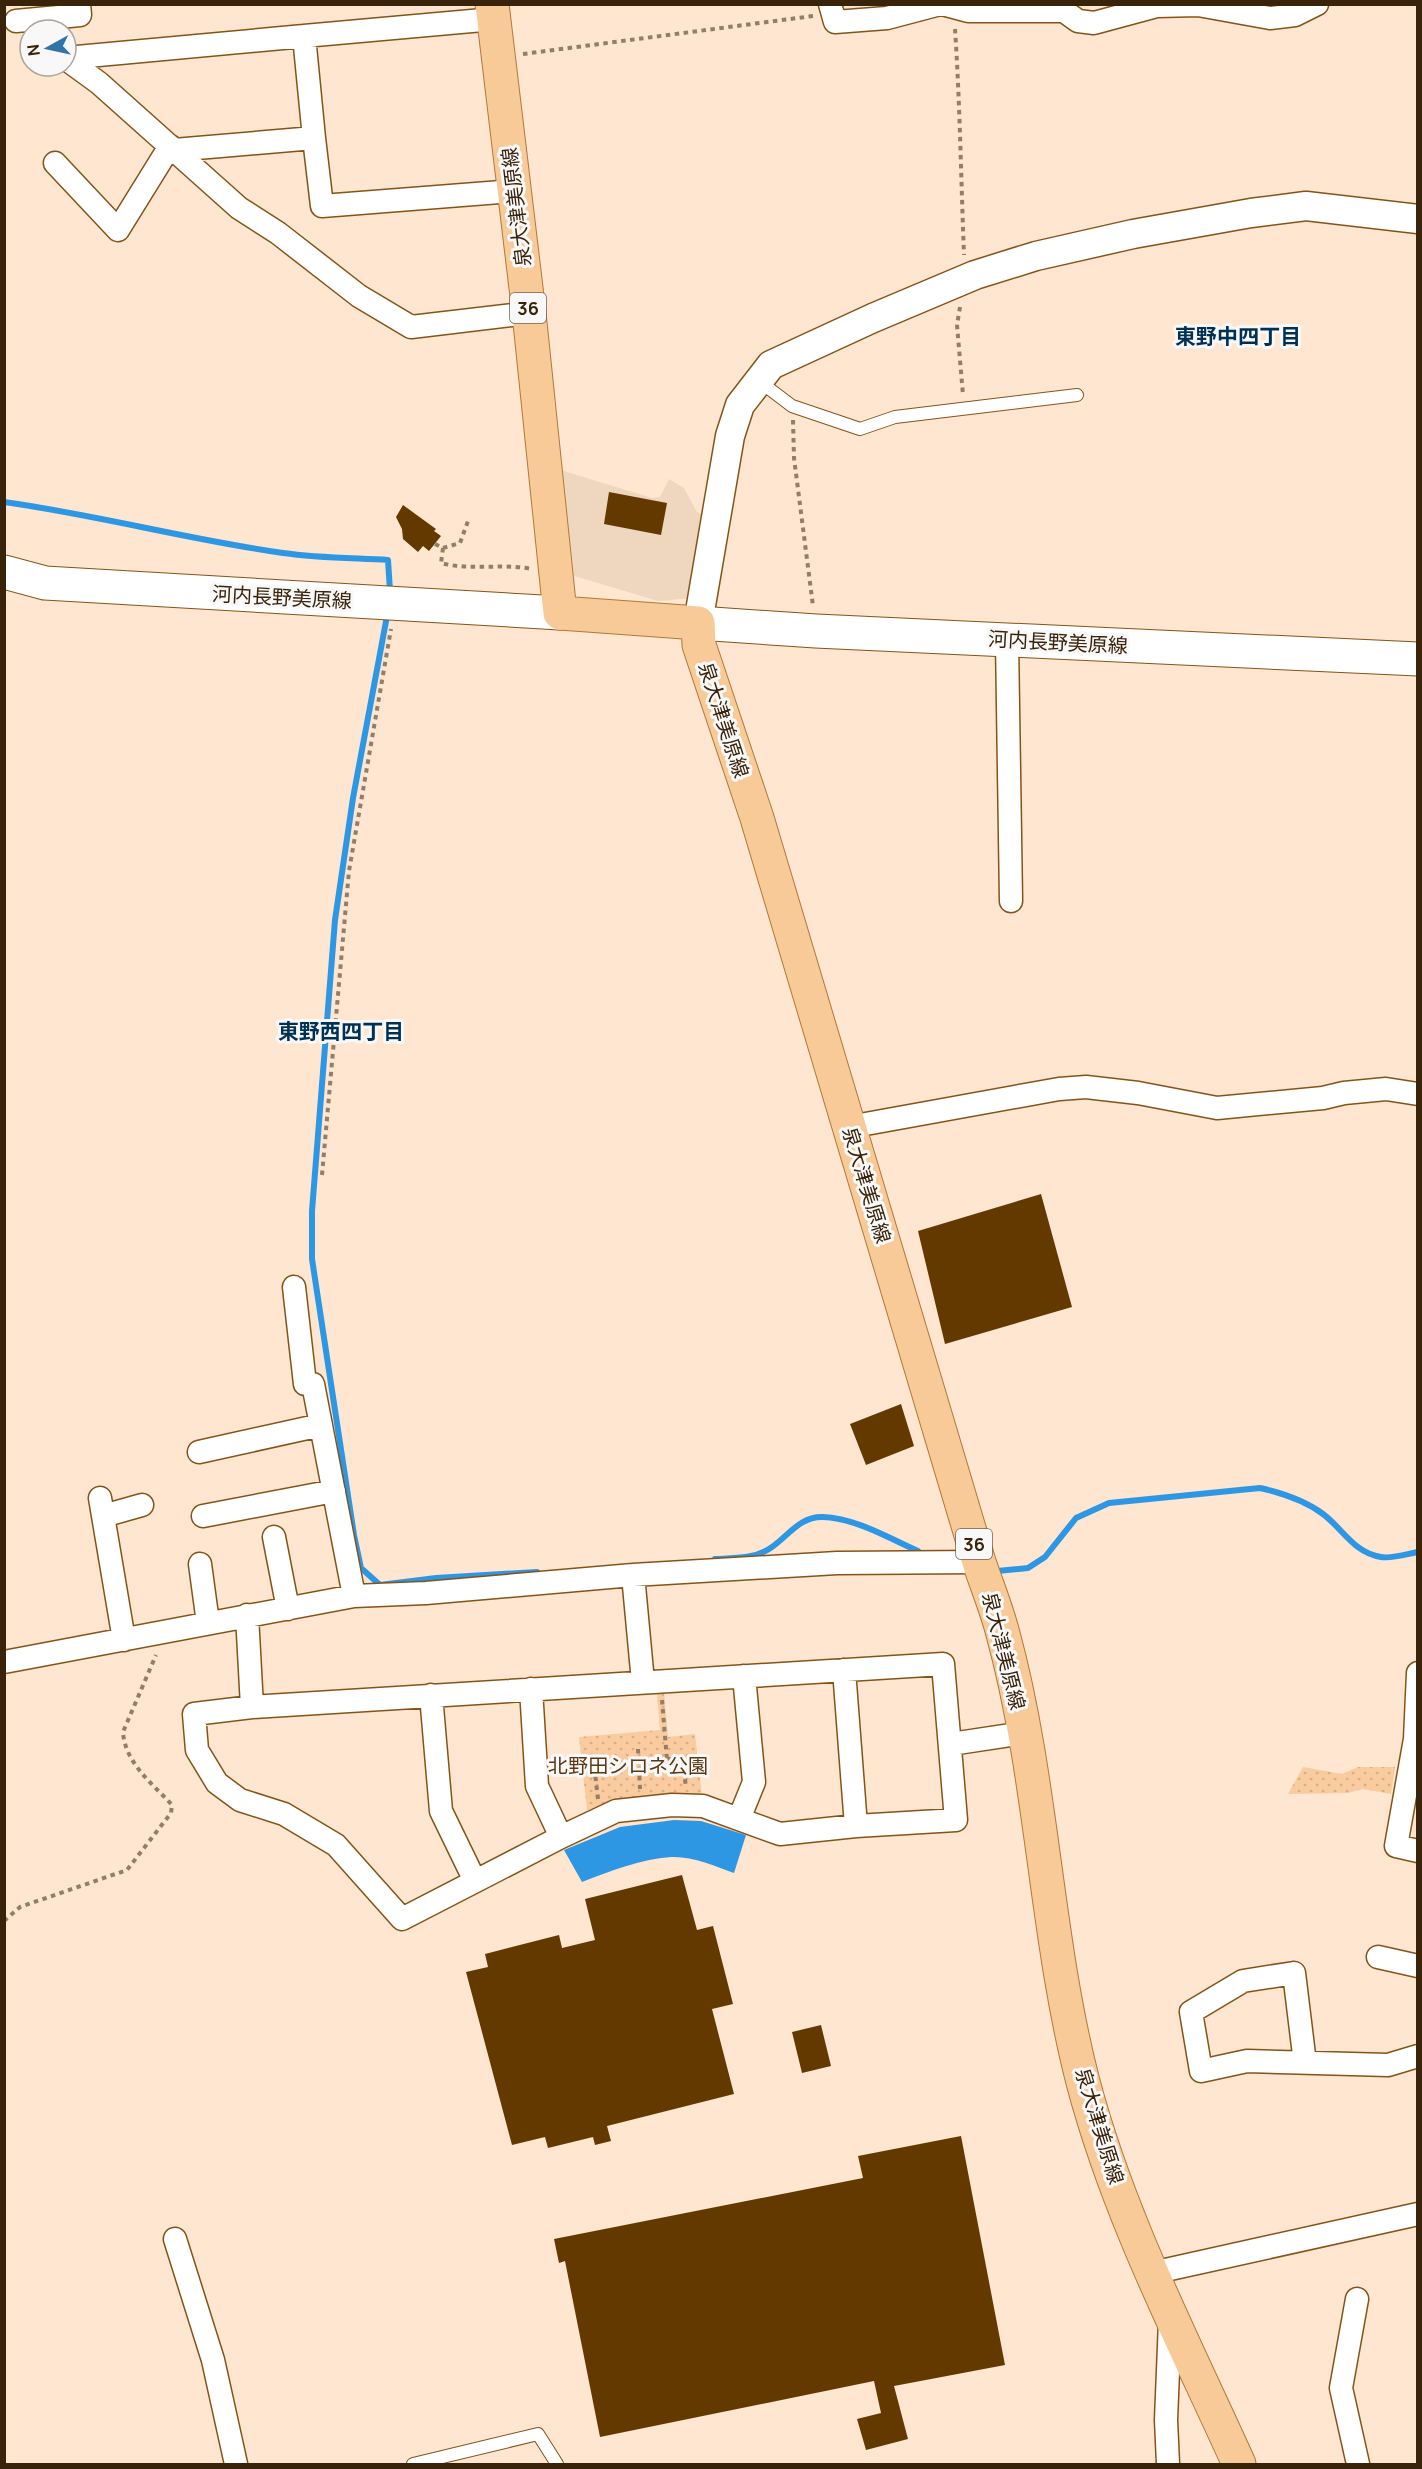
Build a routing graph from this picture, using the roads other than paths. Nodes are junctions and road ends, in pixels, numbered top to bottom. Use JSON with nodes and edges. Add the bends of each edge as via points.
{"nodes":[{"id":1,"x":79,"y":4,"type":"edge"},
{"id":2,"x":1317,"y":4,"type":"edge"},
{"id":3,"x":945,"y":5,"type":"edge"},
{"id":4,"x":831,"y":9,"type":"edge"},
{"id":5,"x":493,"y":12,"type":"edge"},
{"id":6,"x":17,"y":20,"type":"edge"},
{"id":7,"x":304,"y":36,"type":"junction"},
{"id":8,"x":78,"y":57,"type":"edge"},
{"id":9,"x":78,"y":67,"type":"edge"},
{"id":10,"x":314,"y":138,"type":"junction"},
{"id":11,"x":172,"y":148,"type":"junction"},
{"id":12,"x":55,"y":163,"type":"dead end"},
{"id":13,"x":514,"y":191,"type":"junction"},
{"id":14,"x":1418,"y":219,"type":"edge"},
{"id":15,"x":529,"y":313,"type":"junction"},
{"id":16,"x":758,"y":380,"type":"junction"},
{"id":17,"x":1077,"y":395,"type":"dead end"},
{"id":18,"x":4,"y":572,"type":"edge"},
{"id":19,"x":560,"y":613,"type":"junction"},
{"id":20,"x":698,"y":623,"type":"junction"},
{"id":21,"x":1007,"y":640,"type":"junction"},
{"id":22,"x":1418,"y":659,"type":"edge"},
{"id":23,"x":1011,"y":901,"type":"dead end"},
{"id":24,"x":1418,"y":1094,"type":"edge"},
{"id":25,"x":849,"y":1127,"type":"junction"},
{"id":26,"x":294,"y":1287,"type":"dead end"},
{"id":27,"x":321,"y":1425,"type":"junction"},
{"id":28,"x":199,"y":1452,"type":"dead end"},
{"id":29,"x":334,"y":1491,"type":"junction"},
{"id":30,"x":142,"y":1505,"type":"dead end"},
{"id":31,"x":203,"y":1516,"type":"dead end"},
{"id":32,"x":274,"y":1537,"type":"dead end"},
{"id":33,"x":979,"y":1562,"type":"junction"},
{"id":34,"x":200,"y":1564,"type":"dead end"},
{"id":35,"x":633,"y":1575,"type":"junction"},
{"id":36,"x":354,"y":1596,"type":"junction"},
{"id":37,"x":288,"y":1609,"type":"junction"},
{"id":38,"x":247,"y":1615,"type":"junction"},
{"id":39,"x":208,"y":1623,"type":"junction"},
{"id":40,"x":124,"y":1640,"type":"junction"},
{"id":41,"x":4,"y":1662,"type":"edge"},
{"id":42,"x":844,"y":1670,"type":"junction"},
{"id":43,"x":1418,"y":1673,"type":"edge"},
{"id":44,"x":744,"y":1676,"type":"junction"},
{"id":45,"x":652,"y":1682,"type":"junction"},
{"id":46,"x":531,"y":1689,"type":"junction"},
{"id":47,"x":431,"y":1695,"type":"junction"},
{"id":48,"x":252,"y":1707,"type":"junction"},
{"id":49,"x":1024,"y":1733,"type":"junction"},
{"id":50,"x":951,"y":1744,"type":"junction"},
{"id":51,"x":739,"y":1819,"type":"junction"},
{"id":52,"x":856,"y":1826,"type":"junction"},
{"id":53,"x":561,"y":1837,"type":"junction"},
{"id":54,"x":1418,"y":1851,"type":"edge"},
{"id":55,"x":475,"y":1881,"type":"junction"},
{"id":56,"x":1378,"y":1957,"type":"dead end"},
{"id":57,"x":1418,"y":1966,"type":"edge"},
{"id":58,"x":1418,"y":2056,"type":"edge"},
{"id":59,"x":1305,"y":2063,"type":"junction"},
{"id":60,"x":1418,"y":2214,"type":"edge"},
{"id":61,"x":175,"y":2239,"type":"dead end"},
{"id":62,"x":1152,"y":2273,"type":"junction"},
{"id":63,"x":1358,"y":2299,"type":"dead end"},
{"id":64,"x":1170,"y":2313,"type":"junction"},
{"id":65,"x":236,"y":2464,"type":"edge"},
{"id":66,"x":413,"y":2464,"type":"edge"},
{"id":67,"x":557,"y":2464,"type":"edge"},
{"id":68,"x":1168,"y":2464,"type":"edge"},
{"id":69,"x":1239,"y":2464,"type":"edge"},
{"id":70,"x":1358,"y":2464,"type":"edge"}],
"edges":[{"from":1,"to":6,"type":"street","via":[[80,15]]},
{"from":2,"to":3,"type":"street","via":[[1295,15],[1270,18],[1198,5],[1157,6],[1094,23],[1078,21],[1064,11],[968,11]]},
{"from":3,"to":4,"type":"street","via":[[877,19],[835,22]]},
{"from":5,"to":7,"type":"street"},
{"from":5,"to":13,"type":"main road","name":"泉大津美原線","number":"36"},
{"from":7,"to":8,"type":"street"},
{"from":7,"to":10,"type":"street"},
{"from":9,"to":11,"type":"street"},
{"from":10,"to":11,"type":"street"},
{"from":10,"to":13,"type":"street","via":[[322,206]]},
{"from":11,"to":12,"type":"street","via":[[118,230]]},
{"from":11,"to":15,"type":"street","via":[[239,208],[359,296],[411,327]]},
{"from":13,"to":15,"type":"main road","name":"泉大津美原線","number":"36"},
{"from":14,"to":16,"type":"street","via":[[1306,207],[1251,213],[1036,256],[965,279],[800,350],[771,365]]},
{"from":15,"to":19,"type":"main road","name":"泉大津美原線","number":"36"},
{"from":16,"to":17,"type":"lane","via":[[792,406],[860,429],[895,417]]},
{"from":16,"to":20,"type":"street","via":[[740,405],[730,436]]},
{"from":18,"to":19,"type":"main road","name":"河内長野美原線","via":[[45,582]]},
{"from":19,"to":20,"type":"main road"},
{"from":20,"to":21,"type":"main road","name":"河内長野美原線"},
{"from":20,"to":25,"type":"main road","name":"泉大津美原線","number":"36","via":[[699,645],[757,818]]},
{"from":21,"to":22,"type":"main road","name":"河内長野美原線"},
{"from":21,"to":23,"type":"street"},
{"from":24,"to":25,"type":"street","via":[[1386,1089],[1217,1108],[1138,1093],[1059,1089]]},
{"from":25,"to":33,"type":"main road","name":"泉大津美原線","number":"36"},
{"from":26,"to":27,"type":"street","via":[[305,1384],[313,1384]]},
{"from":27,"to":28,"type":"street"},
{"from":27,"to":29,"type":"street"},
{"from":29,"to":31,"type":"street"},
{"from":29,"to":36,"type":"street"},
{"from":30,"to":40,"type":"street","via":[[102,1507]]},
{"from":32,"to":37,"type":"street"},
{"from":33,"to":35,"type":"street","via":[[837,1563]]},
{"from":33,"to":49,"type":"main road","name":"泉大津美原線","number":"36","via":[[1003,1634]]},
{"from":34,"to":39,"type":"street"},
{"from":35,"to":36,"type":"street"},
{"from":35,"to":45,"type":"street"},
{"from":36,"to":37,"type":"street"},
{"from":37,"to":38,"type":"street"},
{"from":38,"to":39,"type":"street"},
{"from":38,"to":48,"type":"street"},
{"from":39,"to":40,"type":"street"},
{"from":40,"to":41,"type":"street"},
{"from":42,"to":44,"type":"street"},
{"from":42,"to":50,"type":"street","via":[[943,1664]]},
{"from":42,"to":52,"type":"street"},
{"from":43,"to":54,"type":"street","via":[[1415,1739],[1396,1846]]},
{"from":44,"to":45,"type":"street"},
{"from":44,"to":51,"type":"street","via":[[754,1782]]},
{"from":45,"to":46,"type":"street"},
{"from":46,"to":47,"type":"street"},
{"from":46,"to":53,"type":"street","via":[[537,1786]]},
{"from":47,"to":48,"type":"street"},
{"from":47,"to":55,"type":"street","via":[[441,1811]]},
{"from":48,"to":55,"type":"street","via":[[194,1714],[197,1750],[217,1783],[240,1800],[284,1814],[336,1845],[402,1918]]},
{"from":49,"to":50,"type":"street"},
{"from":49,"to":62,"type":"main road","name":"泉大津美原線","number":"36","via":[[1083,2082],[1113,2174]]},
{"from":50,"to":52,"type":"street","via":[[956,1820]]},
{"from":51,"to":52,"type":"street","via":[[780,1834]]},
{"from":51,"to":53,"type":"street","via":[[703,1806],[642,1808],[616,1811]]},
{"from":53,"to":55,"type":"street"},
{"from":56,"to":57,"type":"street"},
{"from":58,"to":59,"type":"street","via":[[1388,2065]]},
{"from":59,"to":59,"type":"street","via":[[1246,2061],[1201,2071],[1191,2013],[1243,1981],[1294,1972]]},
{"from":60,"to":62,"type":"street"},
{"from":61,"to":65,"type":"street","via":[[213,2360]]},
{"from":62,"to":64,"type":"main road","name":"泉大津美原線","number":"36"},
{"from":63,"to":70,"type":"street","via":[[1341,2388]]},
{"from":64,"to":68,"type":"street"},
{"from":64,"to":69,"type":"main road","name":"泉大津美原線","number":"36"},
{"from":66,"to":67,"type":"lane","via":[[538,2434]]}]}
